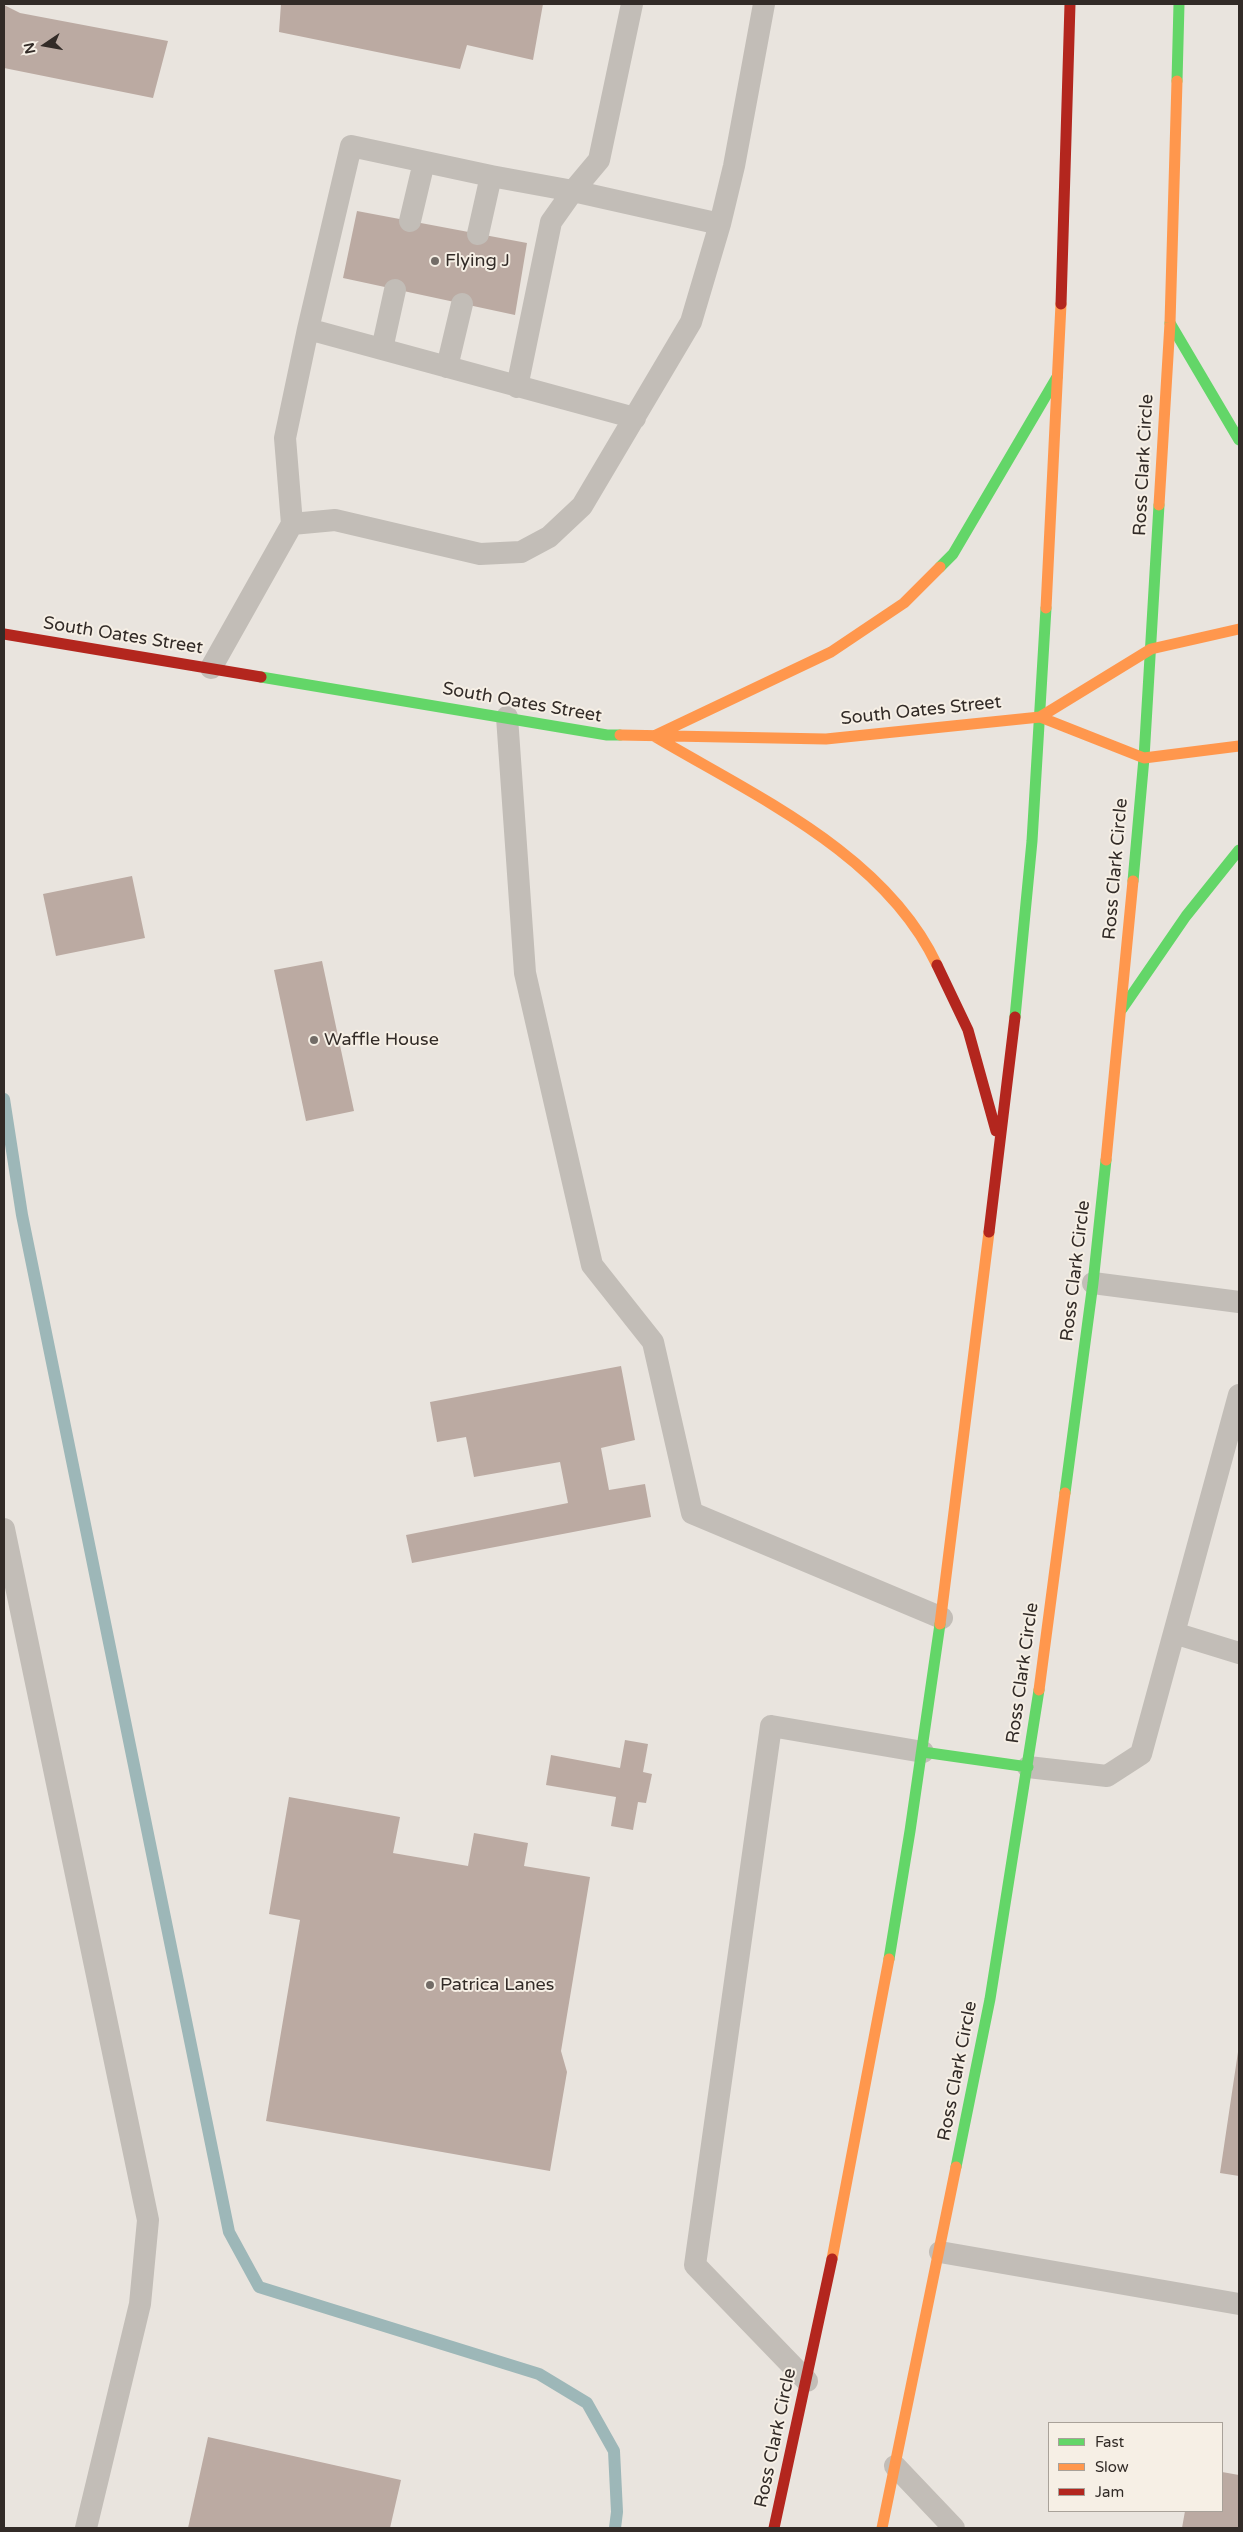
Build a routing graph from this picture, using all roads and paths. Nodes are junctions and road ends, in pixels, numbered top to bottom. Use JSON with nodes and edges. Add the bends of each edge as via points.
{"nodes":[{"id":1,"x":632,"y":4,"type":"edge"},
{"id":2,"x":764,"y":4,"type":"edge"},
{"id":3,"x":1070,"y":4,"type":"edge"},
{"id":4,"x":1179,"y":4,"type":"edge"},
{"id":5,"x":424,"y":162,"type":"junction"},
{"id":6,"x":491,"y":176,"type":"junction"},
{"id":7,"x":573,"y":191,"type":"junction"},
{"id":8,"x":410,"y":221,"type":"dead end"},
{"id":9,"x":720,"y":224,"type":"junction"},
{"id":10,"x":478,"y":234,"type":"dead end"},
{"id":11,"x":395,"y":290,"type":"dead end"},
{"id":12,"x":462,"y":304,"type":"dead end"},
{"id":13,"x":1170,"y":323,"type":"junction"},
{"id":14,"x":308,"y":329,"type":"junction"},
{"id":15,"x":382,"y":349,"type":"junction"},
{"id":16,"x":447,"y":367,"type":"junction"},
{"id":17,"x":1059,"y":373,"type":"junction"},
{"id":18,"x":516,"y":387,"type":"junction"},
{"id":19,"x":635,"y":418,"type":"junction"},
{"id":20,"x":1239,"y":440,"type":"edge"},
{"id":21,"x":292,"y":524,"type":"junction"},
{"id":22,"x":1239,"y":630,"type":"edge"},
{"id":23,"x":4,"y":634,"type":"edge"},
{"id":24,"x":1151,"y":648,"type":"junction"},
{"id":25,"x":211,"y":668,"type":"junction"},
{"id":26,"x":507,"y":717,"type":"junction"},
{"id":27,"x":1040,"y":717,"type":"junction"},
{"id":28,"x":654,"y":736,"type":"junction"},
{"id":29,"x":1239,"y":746,"type":"edge"},
{"id":30,"x":1144,"y":758,"type":"junction"},
{"id":31,"x":1239,"y":850,"type":"edge"},
{"id":32,"x":1122,"y":1010,"type":"junction"},
{"id":33,"x":999,"y":1144,"type":"junction"},
{"id":34,"x":1093,"y":1283,"type":"junction"},
{"id":35,"x":1239,"y":1302,"type":"edge"},
{"id":36,"x":1239,"y":1395,"type":"edge"},
{"id":37,"x":1235,"y":1431,"type":"edge"},
{"id":38,"x":4,"y":1529,"type":"edge"},
{"id":39,"x":942,"y":1618,"type":"junction"},
{"id":40,"x":1174,"y":1633,"type":"junction"},
{"id":41,"x":1239,"y":1653,"type":"edge"},
{"id":42,"x":923,"y":1752,"type":"junction"},
{"id":43,"x":1028,"y":1767,"type":"junction"},
{"id":44,"x":940,"y":2252,"type":"junction"},
{"id":45,"x":1239,"y":2304,"type":"edge"},
{"id":46,"x":807,"y":2381,"type":"junction"},
{"id":47,"x":895,"y":2466,"type":"junction"},
{"id":48,"x":86,"y":2528,"type":"edge"},
{"id":49,"x":774,"y":2528,"type":"edge"},
{"id":50,"x":882,"y":2528,"type":"edge"},
{"id":51,"x":954,"y":2528,"type":"edge"}],
"edges":[{"from":1,"to":7,"type":"lane","via":[[599,160]]},
{"from":2,"to":9,"type":"lane"},
{"from":3,"to":17,"type":"main road","name":"Ross Clark Circle"},
{"from":4,"to":13,"type":"main road","name":"Ross Clark Circle"},
{"from":5,"to":6,"type":"lane"},
{"from":5,"to":8,"type":"lane"},
{"from":5,"to":14,"type":"lane","via":[[351,146]]},
{"from":6,"to":7,"type":"lane"},
{"from":6,"to":10,"type":"lane"},
{"from":7,"to":9,"type":"lane"},
{"from":7,"to":18,"type":"lane","via":[[551,222]]},
{"from":9,"to":19,"type":"lane","via":[[691,322]]},
{"from":11,"to":15,"type":"lane"},
{"from":12,"to":16,"type":"lane"},
{"from":13,"to":20,"type":"main road"},
{"from":13,"to":24,"type":"main road","name":"Ross Clark Circle"},
{"from":14,"to":15,"type":"lane"},
{"from":14,"to":21,"type":"lane","via":[[285,438]]},
{"from":15,"to":16,"type":"lane"},
{"from":16,"to":18,"type":"lane"},
{"from":17,"to":27,"type":"main road","name":"Ross Clark Circle"},
{"from":17,"to":28,"type":"main road","via":[[953,554],[904,603],[830,652]]},
{"from":18,"to":19,"type":"lane"},
{"from":19,"to":21,"type":"lane","via":[[582,506],[549,537],[521,552],[480,554],[335,520]]},
{"from":21,"to":25,"type":"lane"},
{"from":22,"to":24,"type":"main road","name":"South Oates Street"},
{"from":23,"to":25,"type":"main road","name":"South Oates Street"},
{"from":24,"to":27,"type":"main road","name":"South Oates Street"},
{"from":24,"to":30,"type":"main road","name":"Ross Clark Circle"},
{"from":25,"to":26,"type":"main road","name":"South Oates Street"},
{"from":26,"to":28,"type":"main road","name":"South Oates Street","via":[[608,735]]},
{"from":26,"to":39,"type":"lane","via":[[525,973],[592,1265],[653,1342],[692,1514]]},
{"from":27,"to":28,"type":"main road","name":"South Oates Street","via":[[826,738]]},
{"from":27,"to":30,"type":"main road","name":"South Oates Street"},
{"from":27,"to":33,"type":"main road","name":"Ross Clark Circle","via":[[1025,924]]},
{"from":28,"to":33,"type":"main road","via":[[821,835],[892,897],[930,952],[968,1030]]},
{"from":29,"to":30,"type":"main road","name":"South Oates Street"},
{"from":30,"to":32,"type":"main road","name":"Ross Clark Circle"},
{"from":31,"to":32,"type":"main road","via":[[1186,916]]},
{"from":32,"to":34,"type":"main road","name":"Ross Clark Circle"},
{"from":33,"to":39,"type":"main road","name":"Ross Clark Circle"},
{"from":34,"to":35,"type":"lane"},
{"from":34,"to":43,"type":"main road","name":"Ross Clark Circle"},
{"from":36,"to":37,"type":"lane"},
{"from":37,"to":40,"type":"lane"},
{"from":38,"to":48,"type":"lane","via":[[148,2220],[140,2304]]},
{"from":39,"to":42,"type":"main road","name":"Ross Clark Circle"},
{"from":40,"to":41,"type":"lane"},
{"from":40,"to":43,"type":"lane","via":[[1142,1754],[1107,1776]]},
{"from":42,"to":43,"type":"main road"},
{"from":42,"to":46,"type":"main road","name":"Ross Clark Circle","via":[[884,1989]]},
{"from":42,"to":46,"type":"lane","via":[[771,1726],[695,2265]]},
{"from":43,"to":44,"type":"main road","name":"Ross Clark Circle","via":[[990,1999]]},
{"from":44,"to":45,"type":"lane"},
{"from":44,"to":47,"type":"main road","name":"Ross Clark Circle"},
{"from":46,"to":49,"type":"main road","name":"Ross Clark Circle"},
{"from":47,"to":50,"type":"main road","name":"Ross Clark Circle"},
{"from":47,"to":51,"type":"lane"}]}
